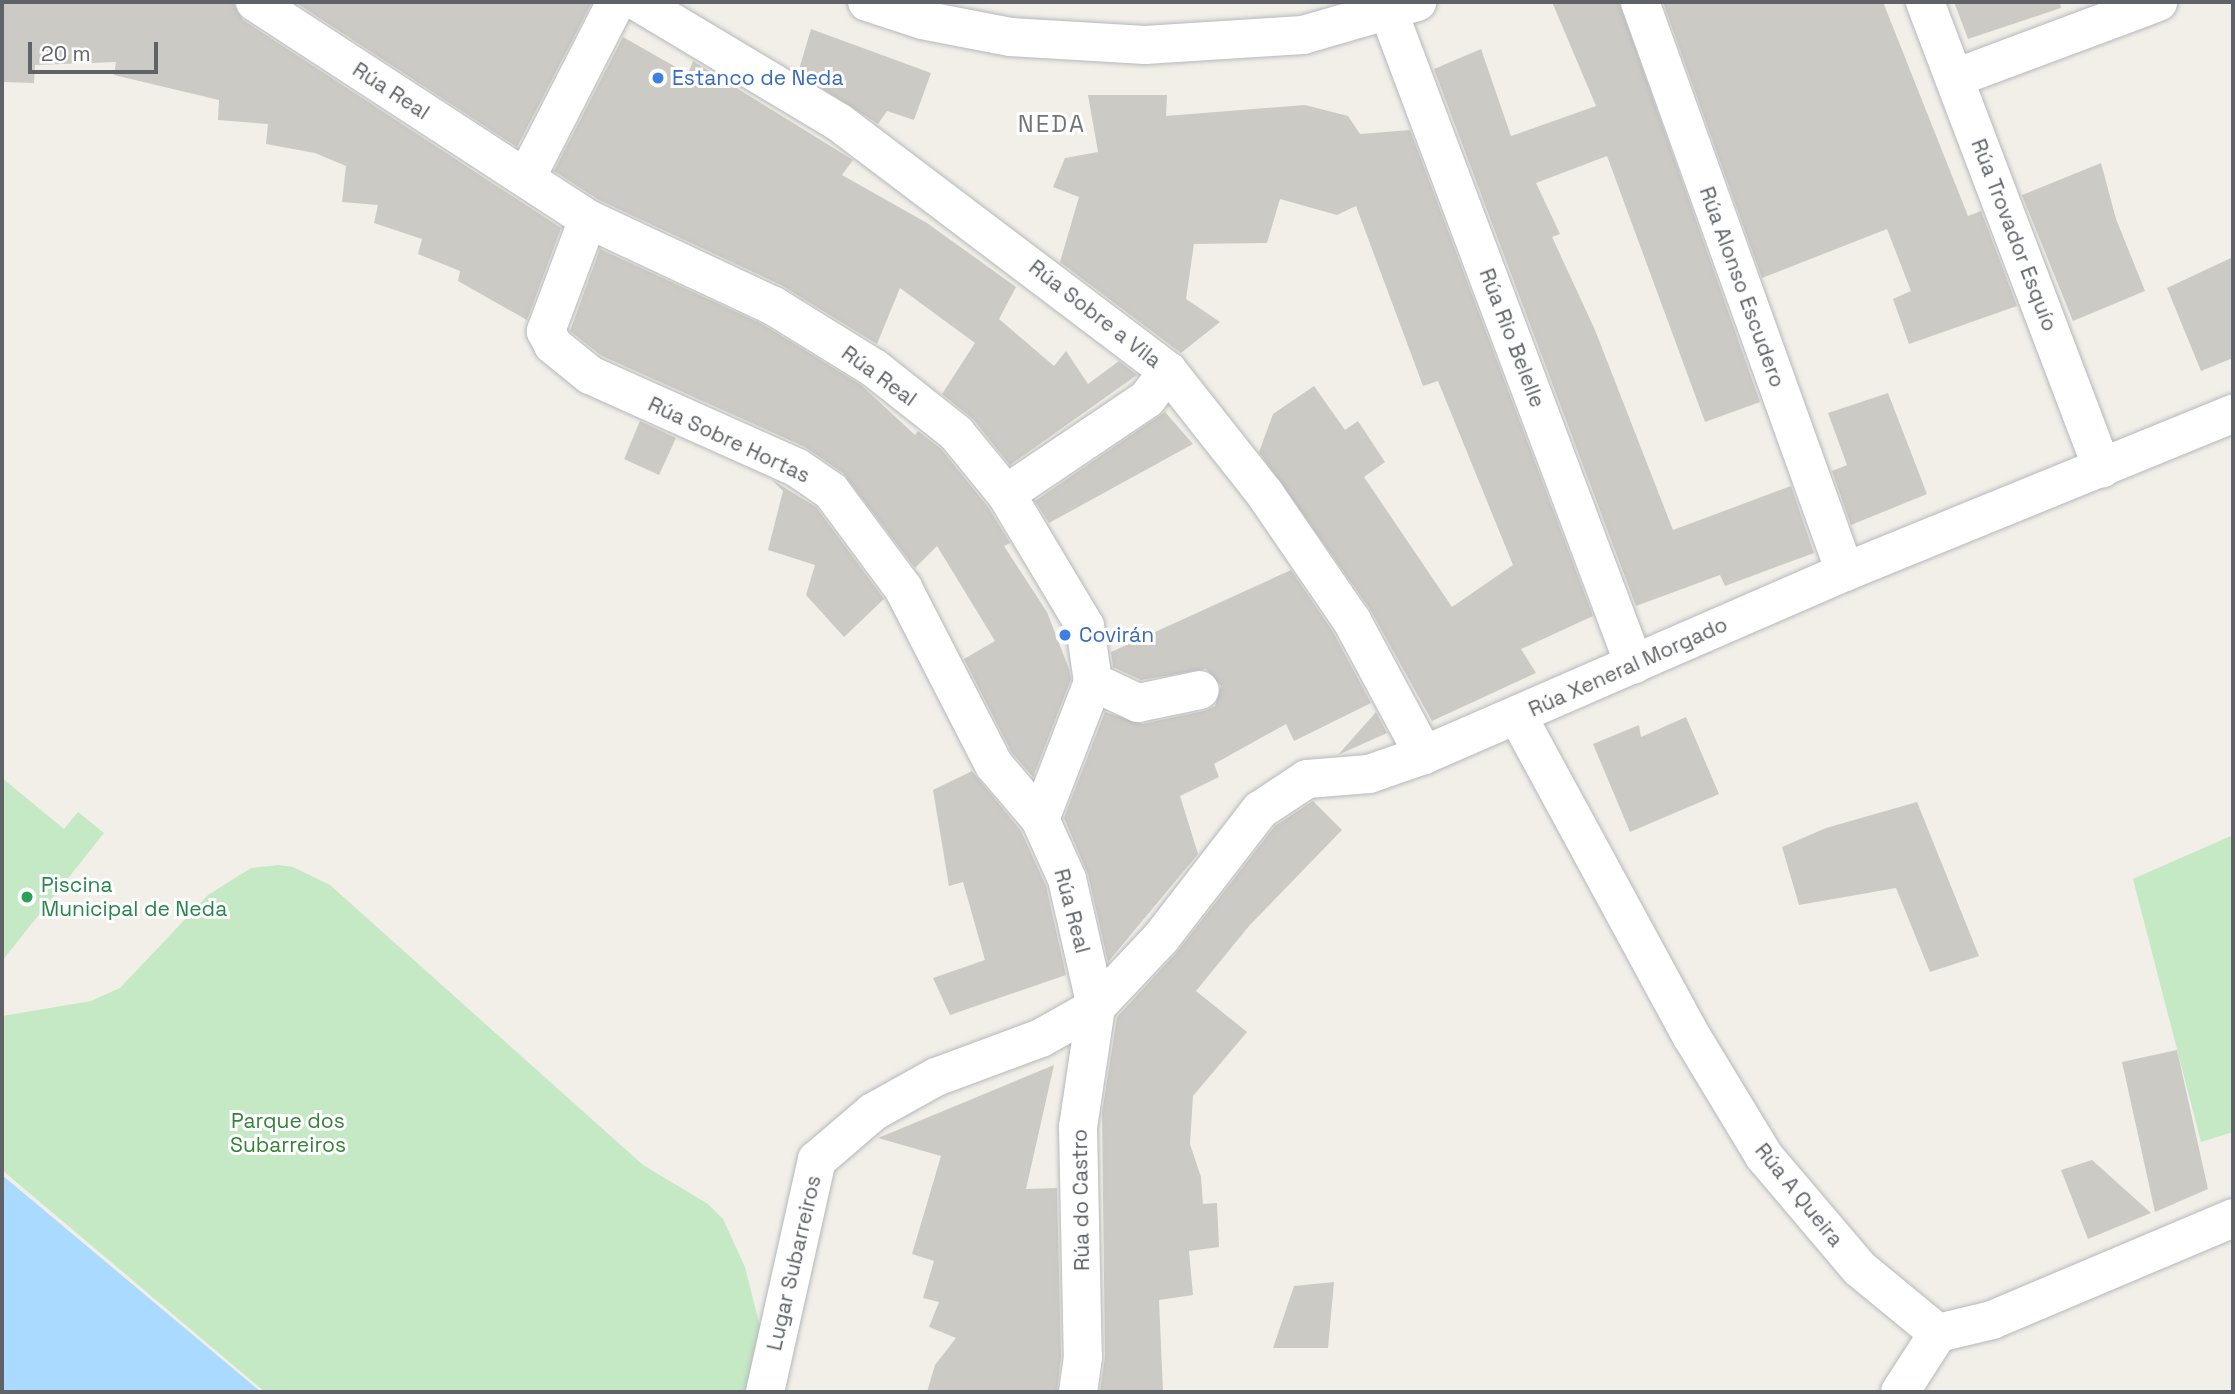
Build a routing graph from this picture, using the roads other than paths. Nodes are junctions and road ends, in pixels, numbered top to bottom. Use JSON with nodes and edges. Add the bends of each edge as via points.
{"nodes":[{"id":1,"x":255,"y":2,"type":"edge"},
{"id":2,"x":616,"y":2,"type":"edge"},
{"id":3,"x":638,"y":2,"type":"edge"},
{"id":4,"x":867,"y":2,"type":"edge"},
{"id":5,"x":1640,"y":2,"type":"edge"},
{"id":6,"x":1925,"y":2,"type":"edge"},
{"id":7,"x":2158,"y":2,"type":"edge"},
{"id":8,"x":1403,"y":7,"type":"edge"},
{"id":9,"x":1955,"y":78,"type":"junction"},
{"id":10,"x":526,"y":178,"type":"junction"},
{"id":11,"x":588,"y":219,"type":"junction"},
{"id":12,"x":1168,"y":371,"type":"junction"},
{"id":13,"x":2233,"y":414,"type":"edge"},
{"id":14,"x":2102,"y":469,"type":"junction"},
{"id":15,"x":1006,"y":494,"type":"junction"},
{"id":16,"x":1845,"y":572,"type":"junction"},
{"id":17,"x":1634,"y":664,"type":"junction"},
{"id":18,"x":1093,"y":682,"type":"junction"},
{"id":19,"x":1200,"y":690,"type":"dead end"},
{"id":20,"x":1517,"y":715,"type":"junction"},
{"id":21,"x":1424,"y":755,"type":"junction"},
{"id":22,"x":1040,"y":819,"type":"junction"},
{"id":23,"x":1096,"y":1007,"type":"junction"},
{"id":24,"x":2233,"y":1217,"type":"edge"},
{"id":25,"x":1938,"y":1334,"type":"junction"},
{"id":26,"x":765,"y":1392,"type":"edge"},
{"id":27,"x":1077,"y":1392,"type":"edge"},
{"id":28,"x":1900,"y":1392,"type":"edge"}],
"edges":[{"from":1,"to":10,"type":"street","name":"Rúa Real"},
{"from":2,"to":10,"type":"street"},
{"from":3,"to":12,"type":"street","name":"Rúa Sobre a Vila","via":[[841,123]]},
{"from":4,"to":8,"type":"street","via":[[922,20],[1010,37],[1145,45],[1303,35]]},
{"from":5,"to":16,"type":"street","name":"Rúa Alonso Escudero"},
{"from":6,"to":9,"type":"street","name":"Rúa Trovador Esquío"},
{"from":7,"to":9,"type":"street"},
{"from":8,"to":17,"type":"street","name":"Rúa Rio Belelle"},
{"from":9,"to":14,"type":"street","name":"Rúa Trovador Esquío"},
{"from":10,"to":11,"type":"street","name":"Rúa Real"},
{"from":11,"to":15,"type":"street","name":"Rúa Real","via":[[772,305],[874,368],[956,433]]},
{"from":11,"to":22,"type":"street","name":"Rúa Sobre Hortas","via":[[546,331],[553,345],[590,375],[796,467],[831,491],[903,588],[994,765]]},
{"from":12,"to":15,"type":"street","via":[[1147,398]]},
{"from":12,"to":21,"type":"street","name":"Rúa Sobre a Vila","via":[[1265,494],[1352,621]]},
{"from":13,"to":14,"type":"street","name":"Rúa Xeneral Morgado"},
{"from":14,"to":16,"type":"street","name":"Rúa Xeneral Morgado"},
{"from":15,"to":18,"type":"street","name":"Rúa Real","via":[[1085,626]]},
{"from":16,"to":17,"type":"street","name":"Rúa Xeneral Morgado"},
{"from":17,"to":20,"type":"street","name":"Rúa Xeneral Morgado"},
{"from":18,"to":19,"type":"street","via":[[1138,703]]},
{"from":18,"to":22,"type":"street","name":"Rúa Real"},
{"from":20,"to":21,"type":"street","name":"Rúa Xeneral Morgado"},
{"from":20,"to":25,"type":"street","name":"Rúa A Queira","via":[[1692,1037],[1764,1156],[1860,1269]]},
{"from":21,"to":23,"type":"street","name":"Rúa Xeneral Morgado","via":[[1369,774],[1307,779],[1260,810],[1161,938]]},
{"from":22,"to":23,"type":"street","name":"Rúa Real","via":[[1067,879]]},
{"from":23,"to":26,"type":"street","name":"Lugar Subarreiros","via":[[1041,1038],[936,1077],[873,1112],[817,1160]]},
{"from":23,"to":27,"type":"street","name":"Rúa do Castro","via":[[1078,1127],[1083,1357]]},
{"from":24,"to":25,"type":"street","via":[[1992,1320]]},
{"from":25,"to":28,"type":"street"}]}
